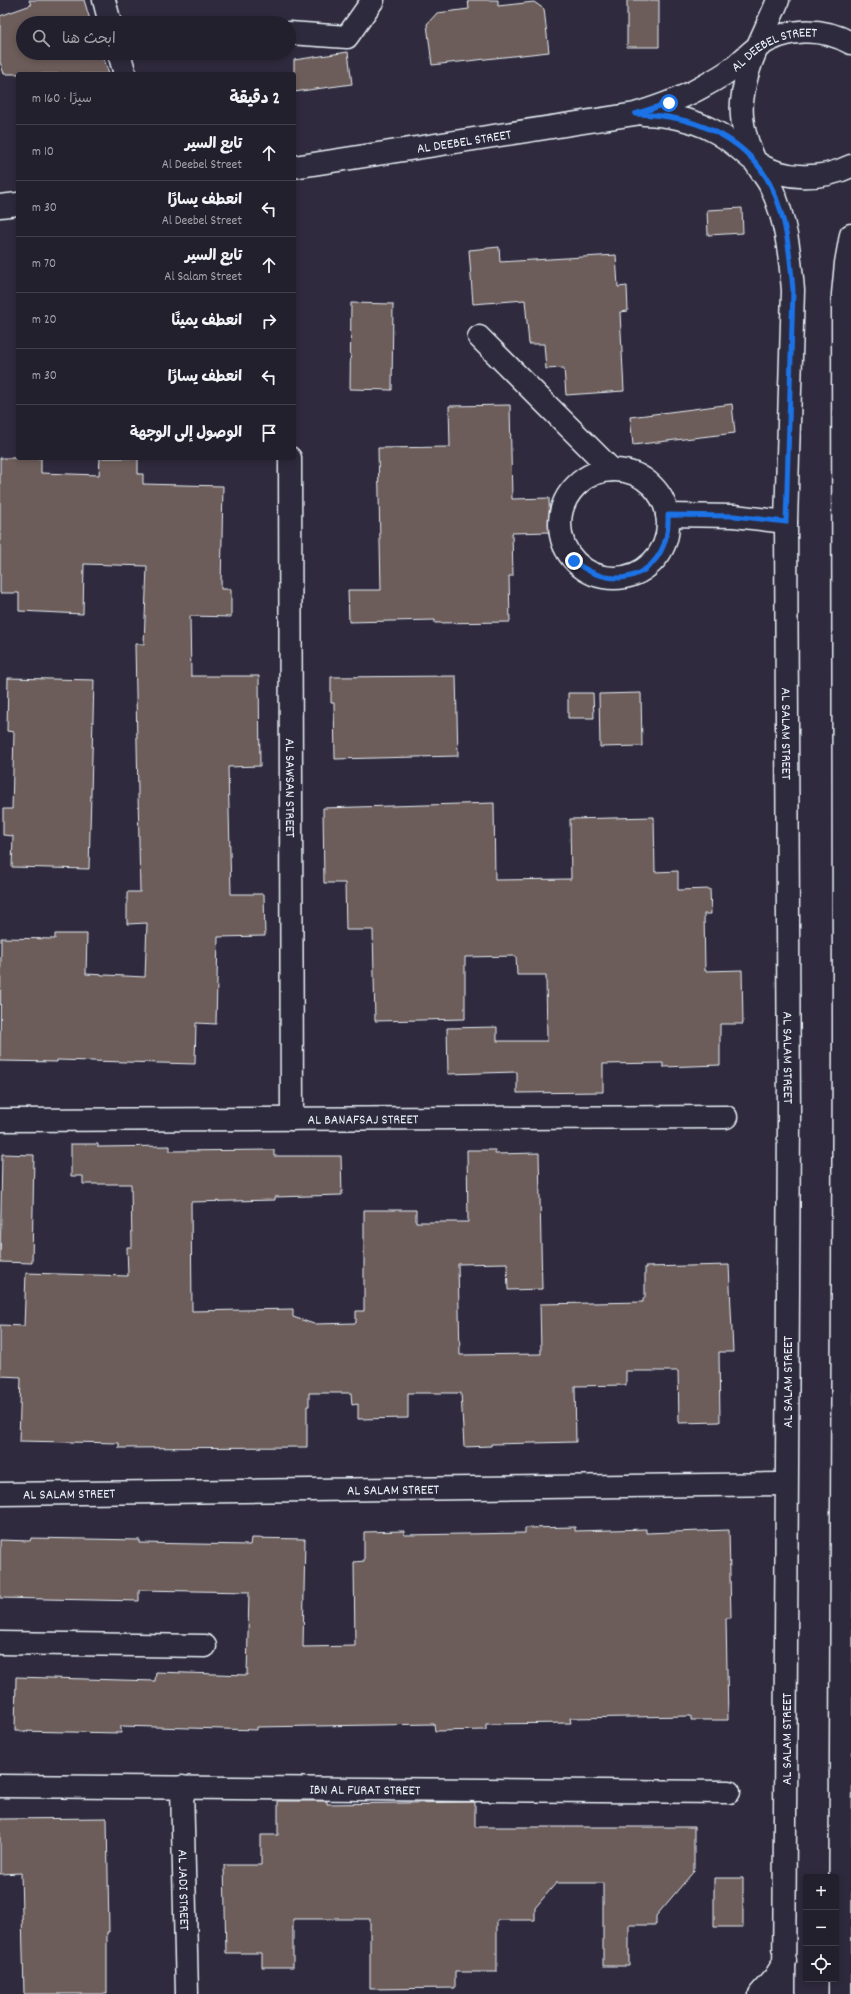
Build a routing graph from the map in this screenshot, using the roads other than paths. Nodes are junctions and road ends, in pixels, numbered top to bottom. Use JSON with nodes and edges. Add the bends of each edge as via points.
{"nodes":[{"id":1,"x":104,"y":0,"type":"edge"},
{"id":2,"x":373,"y":0,"type":"edge"},
{"id":3,"x":778,"y":0,"type":"edge"},
{"id":4,"x":111,"y":16,"type":"edge"},
{"id":5,"x":296,"y":33,"type":"edge"},
{"id":6,"x":851,"y":43,"type":"edge"},
{"id":7,"x":756,"y":48,"type":"junction"},
{"id":8,"x":121,"y":60,"type":"edge"},
{"id":9,"x":125,"y":72,"type":"edge"},
{"id":10,"x":635,"y":114,"type":"junction"},
{"id":11,"x":755,"y":162,"type":"junction"},
{"id":12,"x":851,"y":166,"type":"edge"},
{"id":13,"x":296,"y":167,"type":"edge"},
{"id":14,"x":16,"y":204,"type":"edge"},
{"id":15,"x":0,"y":206,"type":"edge"},
{"id":16,"x":851,"y":235,"type":"edge"},
{"id":17,"x":479,"y":337,"type":"dead end"},
{"id":18,"x":290,"y":460,"type":"edge"},
{"id":19,"x":612,"y":470,"type":"junction"},
{"id":20,"x":668,"y":515,"type":"junction"},
{"id":21,"x":786,"y":522,"type":"junction"},
{"id":22,"x":847,"y":928,"type":"edge"},
{"id":23,"x":847,"y":1030,"type":"edge"},
{"id":24,"x":726,"y":1117,"type":"dead end"},
{"id":25,"x":292,"y":1119,"type":"junction"},
{"id":26,"x":0,"y":1120,"type":"edge"},
{"id":27,"x":786,"y":1484,"type":"junction"},
{"id":28,"x":0,"y":1494,"type":"edge"},
{"id":29,"x":0,"y":1643,"type":"edge"},
{"id":30,"x":205,"y":1646,"type":"dead end"},
{"id":31,"x":846,"y":1763,"type":"edge"},
{"id":32,"x":0,"y":1786,"type":"edge"},
{"id":33,"x":182,"y":1787,"type":"junction"},
{"id":34,"x":729,"y":1792,"type":"dead end"},
{"id":35,"x":846,"y":1845,"type":"edge"},
{"id":36,"x":785,"y":1961,"type":"junction"},
{"id":37,"x":187,"y":1994,"type":"edge"},
{"id":38,"x":760,"y":1994,"type":"edge"},
{"id":39,"x":784,"y":1994,"type":"edge"},
{"id":40,"x":840,"y":1994,"type":"edge"}],
"edges":[{"from":1,"to":4,"type":"street"},
{"from":2,"to":5,"type":"street","via":[[346,37]]},
{"from":3,"to":7,"type":"street","name":"AL SALAM STREET"},
{"from":6,"to":7,"type":"street","name":"AL DEEBEL STREET","via":[[826,33],[809,31],[784,35]]},
{"from":7,"to":10,"type":"street","name":"AL DEEBEL STREET","via":[[732,69],[702,88],[669,103]]},
{"from":7,"to":11,"type":"street","name":"AL SALAM STREET","via":[[746,76],[742,104],[745,134]]},
{"from":8,"to":9,"type":"street"},
{"from":10,"to":11,"type":"street","name":"AL DEEBEL STREET","via":[[687,120],[712,130],[735,144]]},
{"from":10,"to":13,"type":"street","name":"AL DEEBEL STREET"},
{"from":11,"to":12,"type":"street","name":"AL DEEBEL STREET","via":[[772,170],[810,177],[827,175]]},
{"from":11,"to":21,"type":"street","name":"AL SALAM STREET","via":[[771,186],[791,262],[793,290]]},
{"from":14,"to":15,"type":"street"},
{"from":16,"to":22,"type":"street","via":[[843,294]]},
{"from":17,"to":19,"type":"street"},
{"from":18,"to":25,"type":"street","name":"AL SAWSAN STREET"},
{"from":19,"to":20,"type":"street","via":[[642,478],[654,487],[663,500]]},
{"from":19,"to":20,"type":"street","via":[[597,473],[583,480],[563,503],[560,534],[565,549],[585,571],[600,577],[616,579],[645,570],[664,546]]},
{"from":20,"to":21,"type":"street","via":[[734,516]]},
{"from":21,"to":27,"type":"street","name":"AL SALAM STREET","via":[[789,1101]]},
{"from":22,"to":23,"type":"street"},
{"from":23,"to":31,"type":"street"},
{"from":24,"to":25,"type":"street","name":"AL BANAFSAJ STREET"},
{"from":25,"to":26,"type":"street","name":"AL BANAFSAJ STREET"},
{"from":27,"to":28,"type":"street","name":"AL SALAM STREET"},
{"from":27,"to":36,"type":"street","name":"AL SALAM STREET"},
{"from":29,"to":30,"type":"street"},
{"from":31,"to":35,"type":"street"},
{"from":32,"to":33,"type":"street","name":"IBN AL FURAT STREET"},
{"from":33,"to":34,"type":"street","name":"IBN AL FURAT STREET"},
{"from":33,"to":37,"type":"street","name":"AL JADI STREET"},
{"from":35,"to":40,"type":"street"},
{"from":36,"to":38,"type":"street"},
{"from":36,"to":39,"type":"street","name":"AL SALAM STREET"}]}
